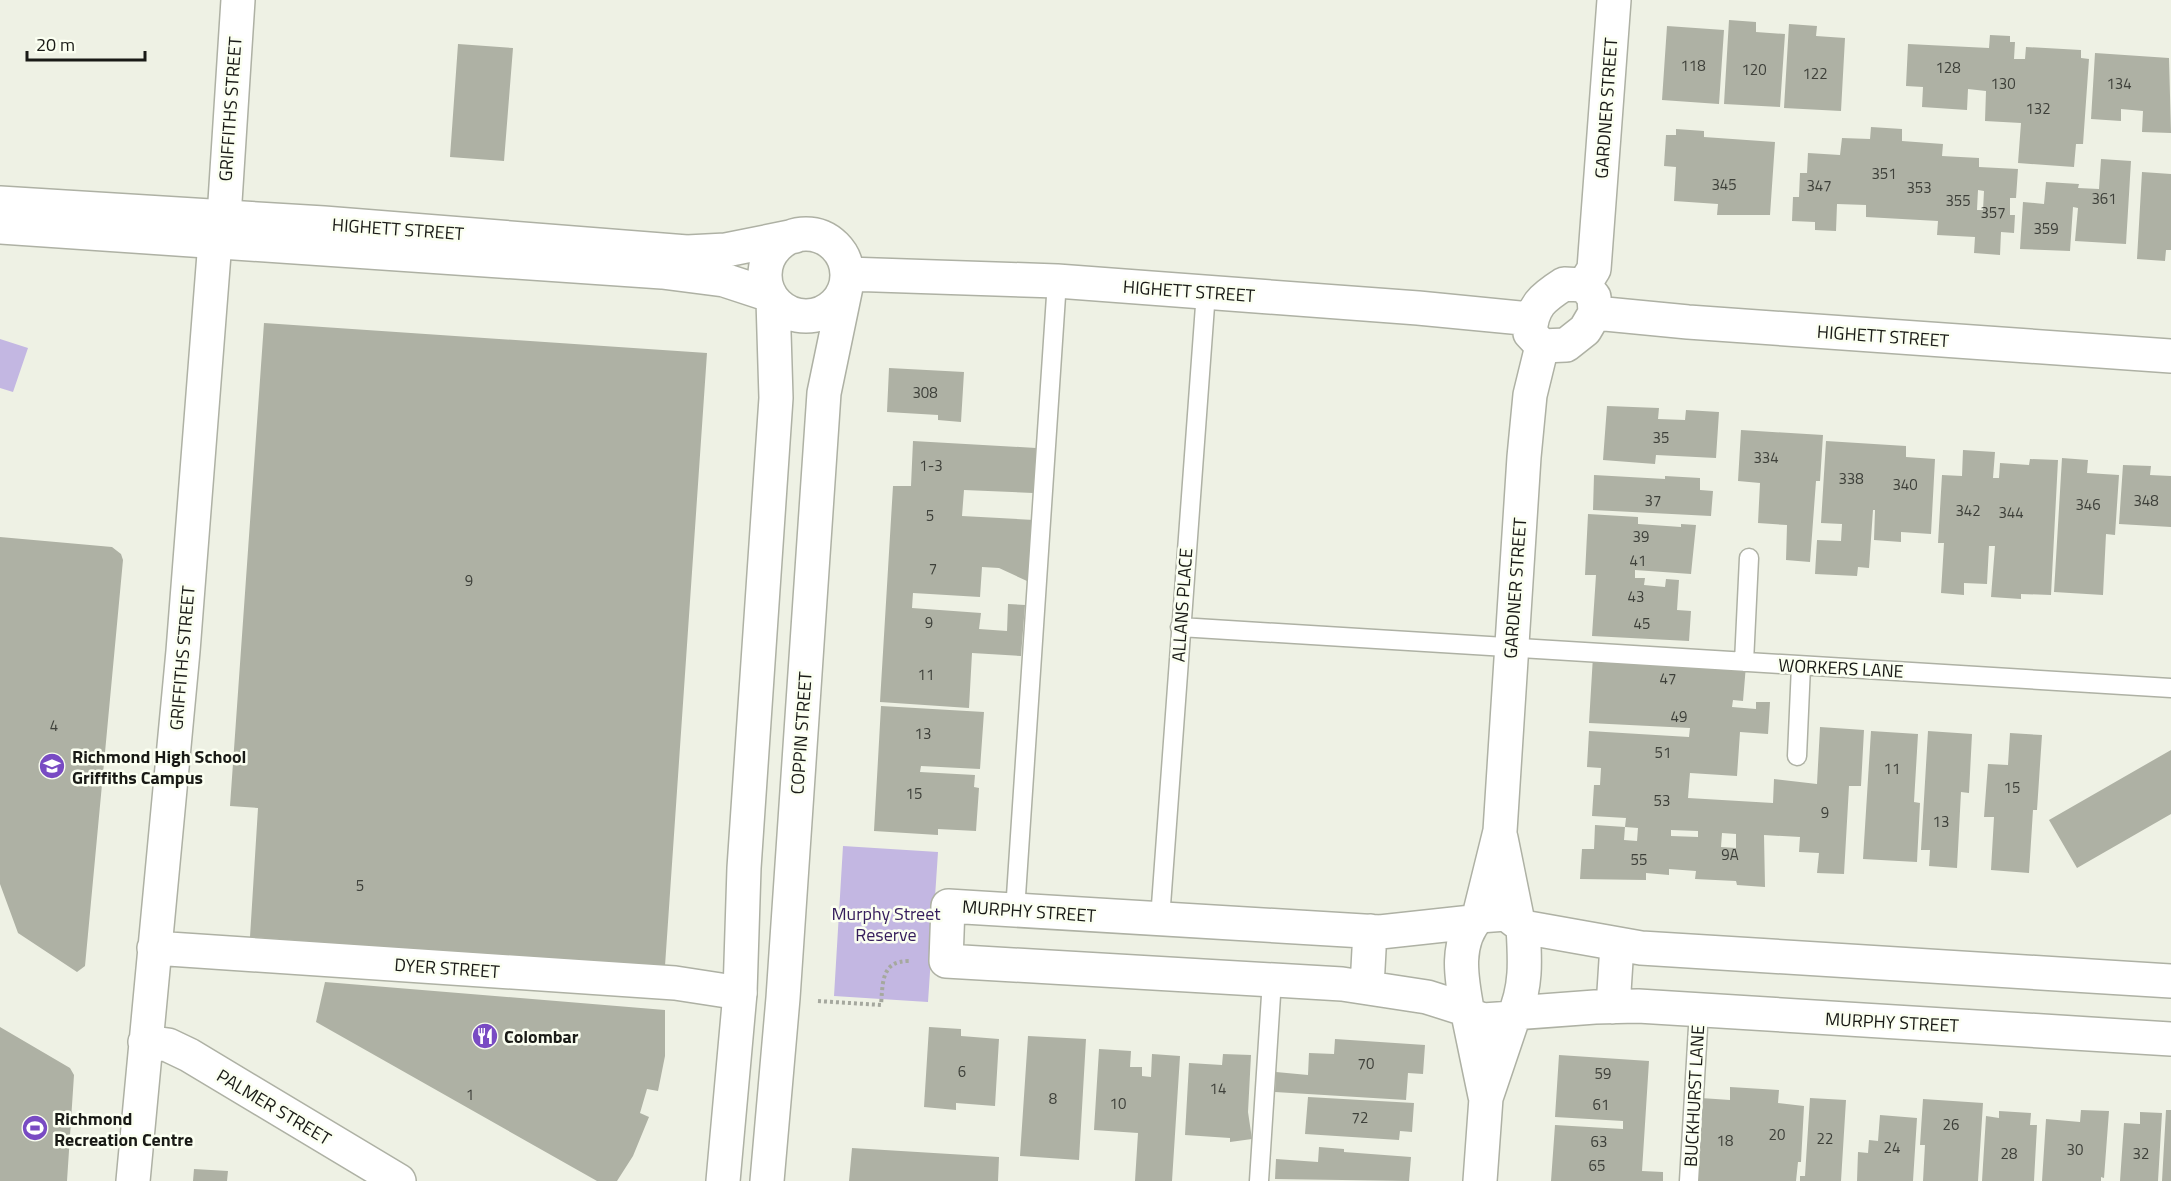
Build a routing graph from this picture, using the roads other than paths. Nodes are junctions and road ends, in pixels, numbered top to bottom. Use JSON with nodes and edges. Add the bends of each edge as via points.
{"nodes":[{"id":1,"x":238,"y":0,"type":"edge"},
{"id":2,"x":1614,"y":0,"type":"edge"},
{"id":3,"x":0,"y":202,"type":"edge"},
{"id":4,"x":0,"y":227,"type":"edge"},
{"id":5,"x":220,"y":229,"type":"junction"},
{"id":6,"x":795,"y":236,"type":"junction"},
{"id":7,"x":846,"y":280,"type":"junction"},
{"id":8,"x":1057,"y":281,"type":"junction"},
{"id":9,"x":1206,"y":292,"type":"junction"},
{"id":10,"x":772,"y":298,"type":"junction"},
{"id":11,"x":1589,"y":299,"type":"junction"},
{"id":12,"x":1536,"y":333,"type":"junction"},
{"id":13,"x":2171,"y":356,"type":"edge"},
{"id":14,"x":1749,"y":558,"type":"dead end"},
{"id":15,"x":1180,"y":627,"type":"junction"},
{"id":16,"x":1512,"y":648,"type":"junction"},
{"id":17,"x":1744,"y":662,"type":"junction"},
{"id":18,"x":1801,"y":666,"type":"junction"},
{"id":19,"x":2171,"y":688,"type":"edge"},
{"id":20,"x":1797,"y":756,"type":"dead end"},
{"id":21,"x":1500,"y":831,"type":"junction"},
{"id":22,"x":1015,"y":910,"type":"junction"},
{"id":23,"x":1160,"y":919,"type":"junction"},
{"id":24,"x":1476,"y":919,"type":"junction"},
{"id":25,"x":1520,"y":924,"type":"junction"},
{"id":26,"x":1370,"y":931,"type":"junction"},
{"id":27,"x":1617,"y":945,"type":"junction"},
{"id":28,"x":154,"y":948,"type":"junction"},
{"id":29,"x":1272,"y":980,"type":"junction"},
{"id":30,"x":2171,"y":981,"type":"edge"},
{"id":31,"x":1367,"y":987,"type":"junction"},
{"id":32,"x":740,"y":993,"type":"junction"},
{"id":33,"x":1613,"y":1006,"type":"junction"},
{"id":34,"x":1699,"y":1010,"type":"junction"},
{"id":35,"x":1468,"y":1012,"type":"junction"},
{"id":36,"x":1514,"y":1016,"type":"junction"},
{"id":37,"x":2171,"y":1039,"type":"edge"},
{"id":38,"x":145,"y":1042,"type":"junction"},
{"id":39,"x":1486,"y":1098,"type":"junction"},
{"id":40,"x":133,"y":1181,"type":"edge"},
{"id":41,"x":399,"y":1181,"type":"edge"},
{"id":42,"x":723,"y":1181,"type":"edge"},
{"id":43,"x":767,"y":1181,"type":"edge"},
{"id":44,"x":1259,"y":1181,"type":"edge"},
{"id":45,"x":1480,"y":1181,"type":"edge"},
{"id":46,"x":1689,"y":1181,"type":"edge"}],
"edges":[{"from":1,"to":5,"type":"street","name":"GRIFFITHS STREET"},
{"from":2,"to":11,"type":"street","name":"GARDNER STREET"},
{"from":3,"to":5,"type":"street","name":"HIGHETT STREET"},
{"from":4,"to":5,"type":"street","name":"HIGHETT STREET"},
{"from":5,"to":6,"type":"street","name":"HIGHETT STREET","via":[[687,252],[726,250]]},
{"from":5,"to":10,"type":"street","name":"HIGHETT STREET","via":[[662,272],[724,280]]},
{"from":5,"to":28,"type":"street","name":"GRIFFITHS STREET"},
{"from":6,"to":7,"type":"street","via":[[813,235],[830,242],[842,257]]},
{"from":6,"to":10,"type":"street","via":[[779,245],[768,259],[765,278]]},
{"from":7,"to":8,"type":"street","name":"HIGHETT STREET"},
{"from":7,"to":10,"type":"street","via":[[837,302],[822,313],[795,315]]},
{"from":7,"to":43,"type":"street","name":"COPPIN STREET","via":[[824,393]]},
{"from":8,"to":9,"type":"street","name":"HIGHETT STREET"},
{"from":8,"to":22,"type":"lane"},
{"from":9,"to":12,"type":"street","name":"HIGHETT STREET"},
{"from":9,"to":15,"type":"lane","name":"ALLANS PLACE"},
{"from":10,"to":32,"type":"street","via":[[776,398],[744,868]]},
{"from":11,"to":12,"type":"street","via":[[1585,330],[1566,345]]},
{"from":11,"to":12,"type":"street","via":[[1564,284],[1542,298]]},
{"from":11,"to":13,"type":"street","name":"HIGHETT STREET","via":[[1688,322]]},
{"from":12,"to":16,"type":"street","name":"GARDNER STREET"},
{"from":14,"to":17,"type":"lane"},
{"from":15,"to":16,"type":"lane","name":"WORKERS LANE"},
{"from":15,"to":23,"type":"lane","name":"ALLANS PLACE"},
{"from":16,"to":17,"type":"lane","name":"WORKERS LANE"},
{"from":16,"to":21,"type":"street","name":"GARDNER STREET"},
{"from":17,"to":18,"type":"lane","name":"WORKERS LANE"},
{"from":18,"to":19,"type":"lane","name":"WORKERS LANE"},
{"from":18,"to":20,"type":"lane"},
{"from":21,"to":24,"type":"street","name":"GARDNER STREET"},
{"from":21,"to":25,"type":"street","name":"GARDNER STREET"},
{"from":22,"to":23,"type":"street","name":"MURPHY STREET"},
{"from":22,"to":29,"type":"street","name":"MURPHY STREET","via":[[948,906],[946,961]]},
{"from":23,"to":26,"type":"street","name":"MURPHY STREET"},
{"from":24,"to":25,"type":"street","name":"MURPHY STREET","via":[[1506,914]]},
{"from":24,"to":26,"type":"street","name":"MURPHY STREET","via":[[1407,930]]},
{"from":24,"to":35,"type":"street","name":"GARDNER STREET","via":[[1463,947],[1461,967]]},
{"from":25,"to":27,"type":"street"},
{"from":25,"to":36,"type":"street","name":"GARDNER STREET","via":[[1526,972]]},
{"from":26,"to":31,"type":"street"},
{"from":27,"to":30,"type":"street"},
{"from":27,"to":33,"type":"street"},
{"from":28,"to":32,"type":"street","name":"DYER STREET","via":[[675,983]]},
{"from":28,"to":38,"type":"street","name":"GRIFFITHS STREET"},
{"from":29,"to":31,"type":"street"},
{"from":29,"to":44,"type":"lane"},
{"from":31,"to":35,"type":"street","via":[[1427,997]]},
{"from":32,"to":42,"type":"street"},
{"from":33,"to":34,"type":"street","name":"MURPHY STREET"},
{"from":33,"to":36,"type":"street","name":"MURPHY STREET"},
{"from":34,"to":37,"type":"street","name":"MURPHY STREET"},
{"from":34,"to":46,"type":"lane","name":"BUCKHURST LANE"},
{"from":35,"to":36,"type":"street","name":"MURPHY STREET","via":[[1483,1020]]},
{"from":35,"to":39,"type":"street"},
{"from":36,"to":39,"type":"street"},
{"from":38,"to":40,"type":"street","name":"GRIFFITHS STREET"},
{"from":38,"to":41,"type":"street","name":"PALMER STREET","via":[[168,1045],[189,1055]]},
{"from":39,"to":45,"type":"street"}]}
